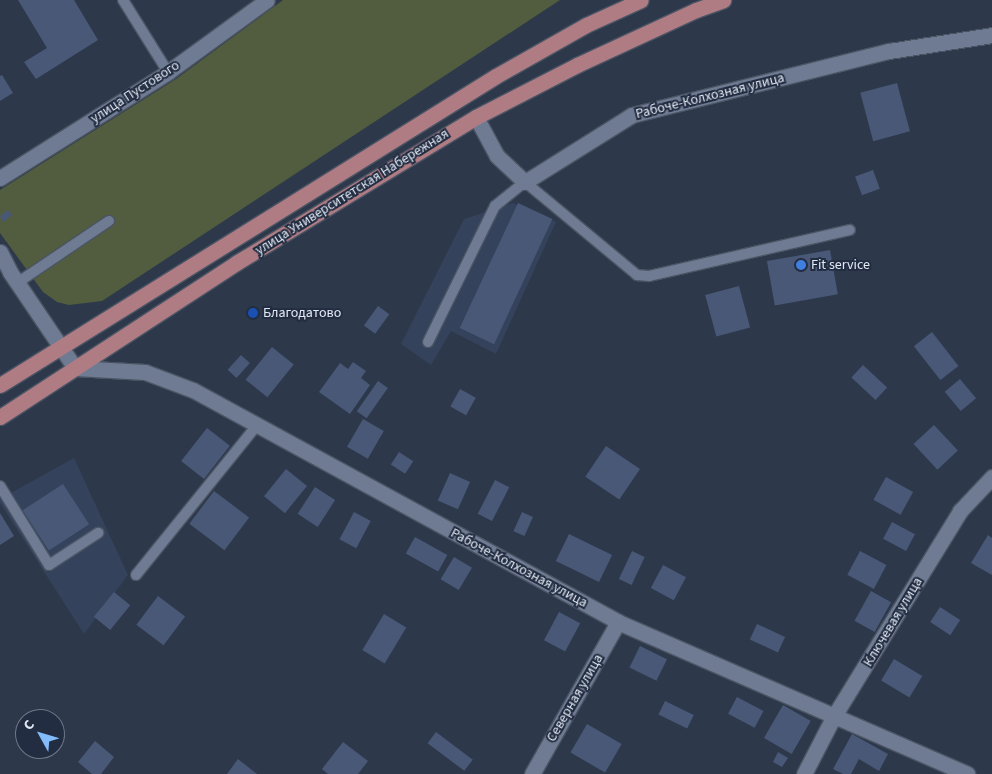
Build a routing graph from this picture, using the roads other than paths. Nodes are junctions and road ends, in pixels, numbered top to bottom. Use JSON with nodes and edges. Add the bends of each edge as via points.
{"nodes":[{"id":1,"x":123,"y":0,"type":"edge"},
{"id":2,"x":267,"y":0,"type":"edge"},
{"id":3,"x":641,"y":0,"type":"edge"},
{"id":4,"x":723,"y":0,"type":"edge"},
{"id":5,"x":992,"y":35,"type":"edge"},
{"id":6,"x":168,"y":72,"type":"junction"},
{"id":7,"x":476,"y":116,"type":"junction"},
{"id":8,"x":0,"y":178,"type":"edge"},
{"id":9,"x":524,"y":182,"type":"junction"},
{"id":10,"x":109,"y":221,"type":"dead end"},
{"id":11,"x":850,"y":230,"type":"dead end"},
{"id":12,"x":0,"y":252,"type":"edge"},
{"id":13,"x":9,"y":272,"type":"edge"},
{"id":14,"x":428,"y":342,"type":"dead end"},
{"id":15,"x":60,"y":349,"type":"junction"},
{"id":16,"x":75,"y":368,"type":"junction"},
{"id":17,"x":0,"y":385,"type":"edge"},
{"id":18,"x":0,"y":417,"type":"edge"},
{"id":19,"x":257,"y":425,"type":"junction"},
{"id":20,"x":992,"y":477,"type":"edge"},
{"id":21,"x":0,"y":486,"type":"edge"},
{"id":22,"x":98,"y":533,"type":"dead end"},
{"id":23,"x":136,"y":575,"type":"dead end"},
{"id":24,"x":618,"y":622,"type":"junction"},
{"id":25,"x":834,"y":716,"type":"junction"},
{"id":26,"x":532,"y":774,"type":"edge"},
{"id":27,"x":804,"y":774,"type":"edge"},
{"id":28,"x":967,"y":774,"type":"edge"}],
"edges":[{"from":1,"to":6,"type":"lane"},
{"from":2,"to":6,"type":"street","name":"улица Пустового"},
{"from":3,"to":15,"type":"main road","name":"улица Университетская Набережная","via":[[586,26],[496,76]]},
{"from":4,"to":7,"type":"main road","name":"улица Университетская Набережная","via":[[585,61]]},
{"from":5,"to":9,"type":"street","name":"Рабоче-Колхозная улица","via":[[889,51],[632,115]]},
{"from":6,"to":8,"type":"street","name":"улица Пустового"},
{"from":7,"to":9,"type":"street","via":[[497,156]]},
{"from":7,"to":16,"type":"main road","name":"улица Университетская Набережная"},
{"from":9,"to":11,"type":"lane","via":[[637,275],[649,276]]},
{"from":9,"to":14,"type":"lane","via":[[495,206]]},
{"from":10,"to":13,"type":"lane"},
{"from":12,"to":13,"type":"street"},
{"from":13,"to":15,"type":"street"},
{"from":15,"to":16,"type":"street"},
{"from":15,"to":17,"type":"main road","name":"улица Университетская Набережная"},
{"from":16,"to":18,"type":"main road","name":"улица Университетская Набережная"},
{"from":16,"to":19,"type":"street","name":"Рабоче-Колхозная улица","via":[[145,372],[193,390]]},
{"from":19,"to":23,"type":"lane"},
{"from":19,"to":24,"type":"street","name":"Рабоче-Колхозная улица"},
{"from":20,"to":25,"type":"street","name":"Ключевая улица","via":[[960,511]]},
{"from":21,"to":22,"type":"lane","via":[[49,565]]},
{"from":24,"to":25,"type":"street","name":"Рабоче-Колхозная улица"},
{"from":24,"to":26,"type":"street","name":"Северная улица"},
{"from":25,"to":27,"type":"street","name":"Ключевая улица"},
{"from":25,"to":28,"type":"street","name":"Рабоче-Колхозная улица"}]}
